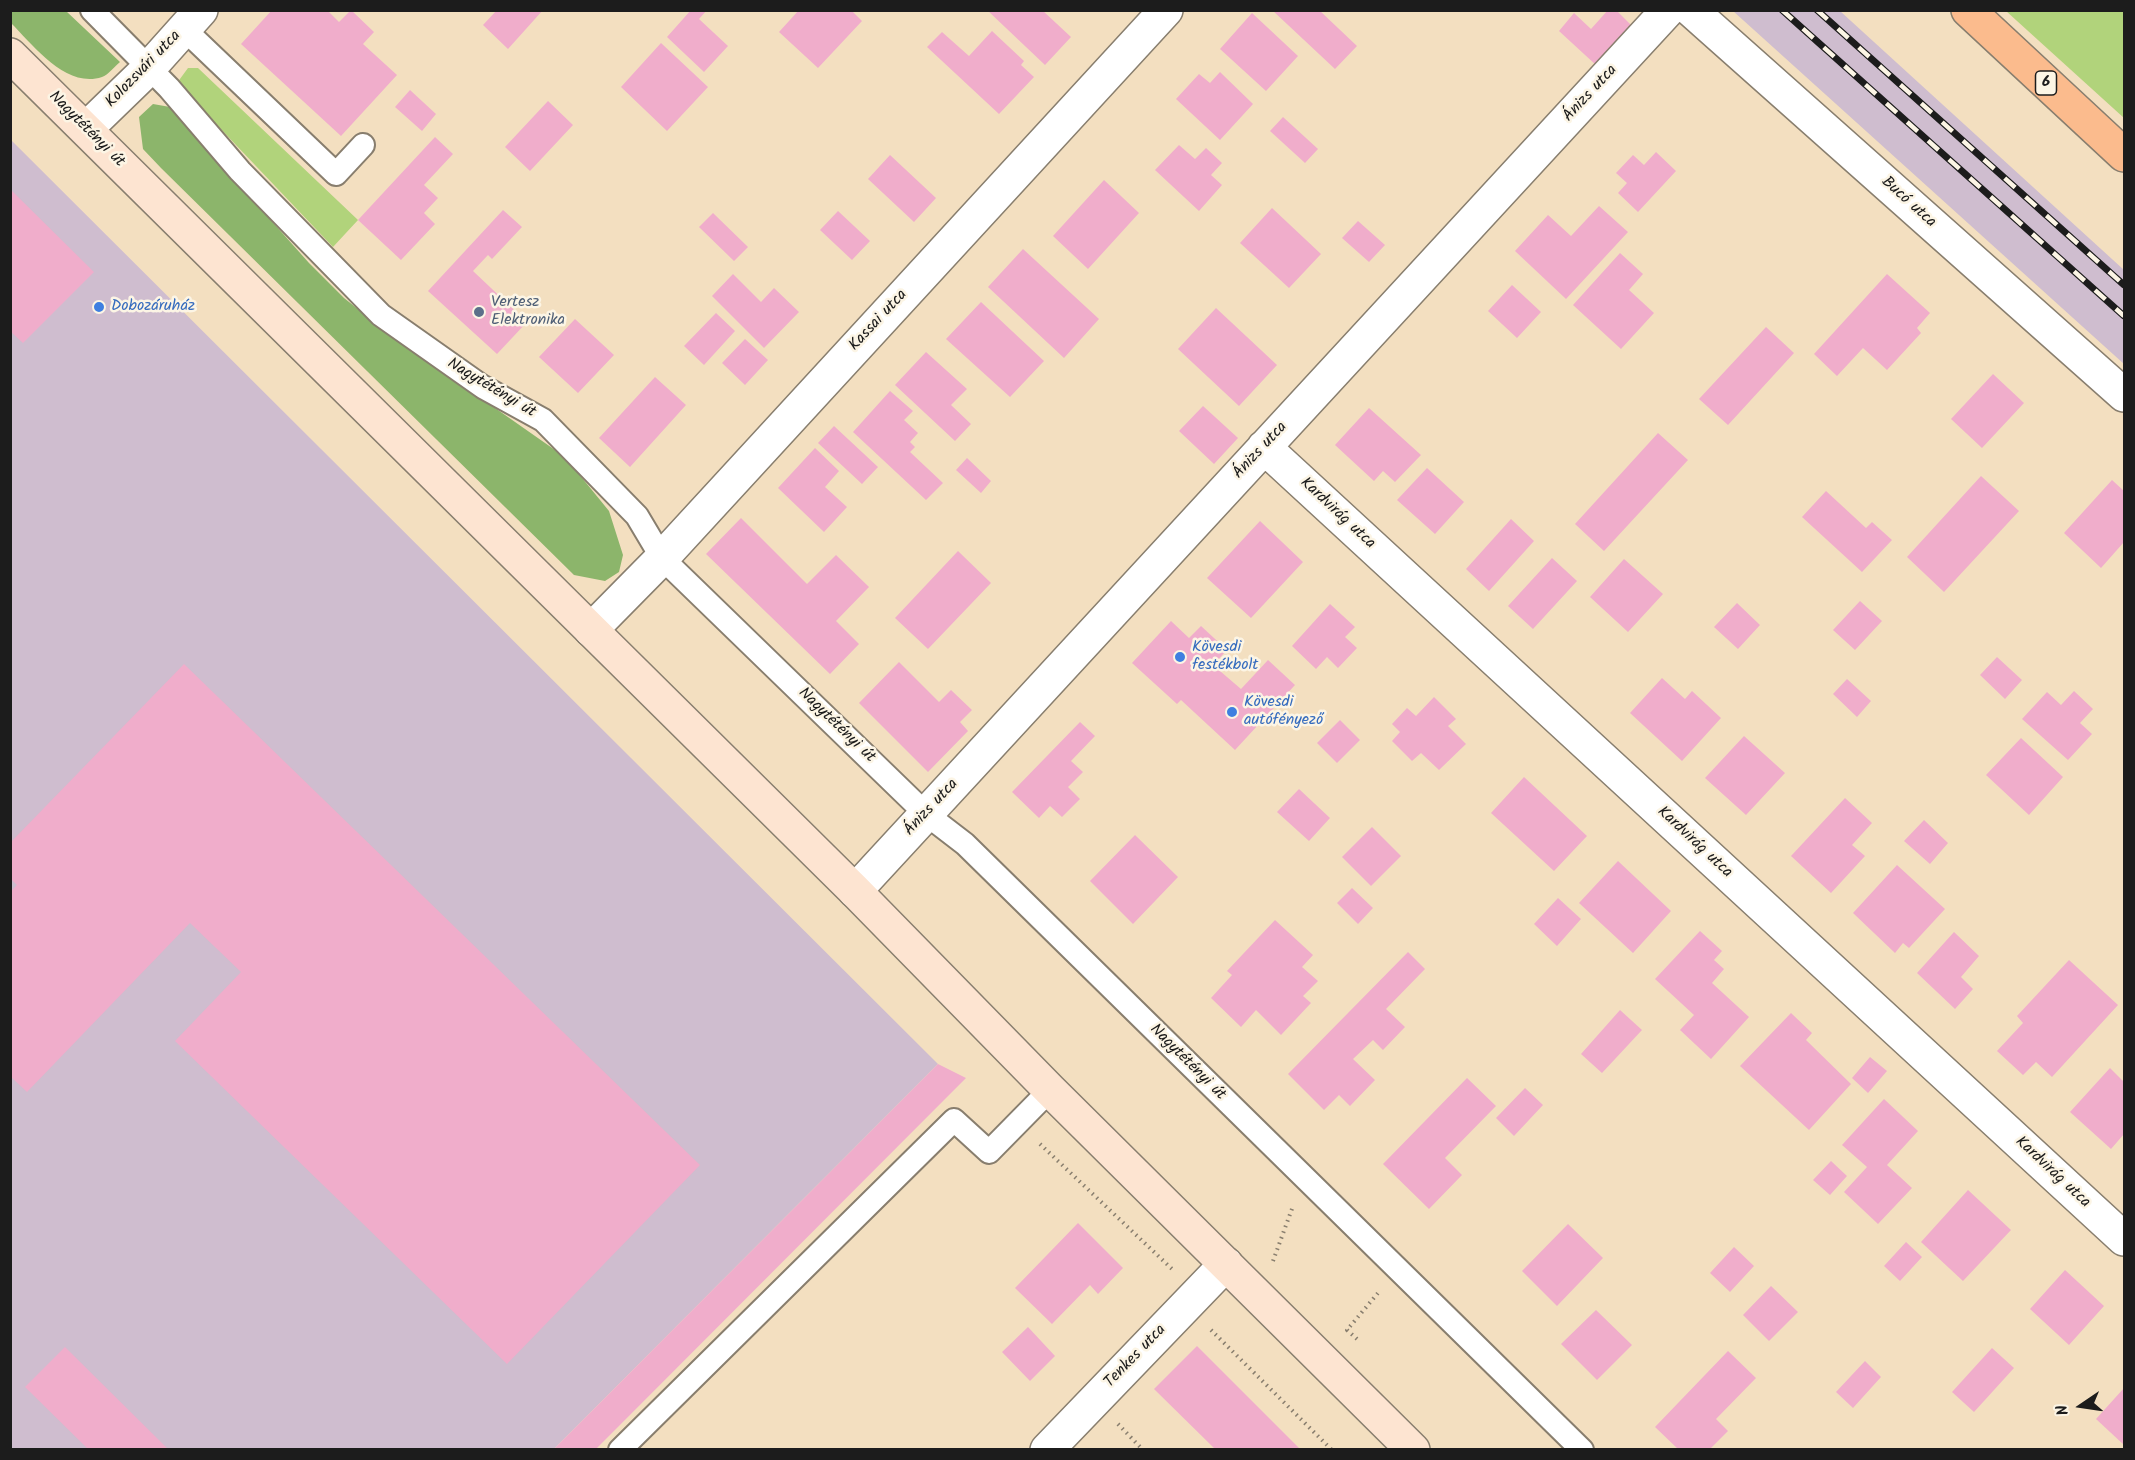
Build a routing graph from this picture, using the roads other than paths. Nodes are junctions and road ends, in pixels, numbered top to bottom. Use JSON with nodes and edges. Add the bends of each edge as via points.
{"nodes":[{"id":1,"x":92,"y":10,"type":"edge"},
{"id":2,"x":1166,"y":10,"type":"edge"},
{"id":3,"x":1668,"y":10,"type":"edge"},
{"id":4,"x":1691,"y":10,"type":"edge"},
{"id":5,"x":1968,"y":10,"type":"edge"},
{"id":6,"x":193,"y":20,"type":"edge"},
{"id":7,"x":10,"y":55,"type":"edge"},
{"id":8,"x":150,"y":67,"type":"junction"},
{"id":9,"x":86,"y":129,"type":"junction"},
{"id":10,"x":363,"y":145,"type":"dead end"},
{"id":11,"x":2124,"y":155,"type":"edge"},
{"id":12,"x":2124,"y":395,"type":"edge"},
{"id":13,"x":1264,"y":447,"type":"junction"},
{"id":14,"x":662,"y":558,"type":"junction"},
{"id":15,"x":591,"y":630,"type":"junction"},
{"id":16,"x":926,"y":814,"type":"junction"},
{"id":17,"x":855,"y":891,"type":"junction"},
{"id":18,"x":1050,"y":1090,"type":"junction"},
{"id":19,"x":2124,"y":1239,"type":"edge"},
{"id":20,"x":1226,"y":1264,"type":"junction"},
{"id":21,"x":620,"y":1449,"type":"edge"},
{"id":22,"x":1047,"y":1449,"type":"edge"},
{"id":23,"x":1413,"y":1449,"type":"edge"},
{"id":24,"x":1582,"y":1449,"type":"edge"}],
"edges":[{"from":1,"to":8,"type":"lane","name":"Nagytétényi út"},
{"from":2,"to":14,"type":"street","name":"Kassai utca"},
{"from":3,"to":13,"type":"street","name":"Ánizs utca"},
{"from":4,"to":12,"type":"street","name":"Bucó utca"},
{"from":5,"to":11,"type":"main road","number":"6"},
{"from":6,"to":8,"type":"street","name":"Kolozsvári utca"},
{"from":6,"to":10,"type":"lane","via":[[336,174]]},
{"from":7,"to":9,"type":"main road","name":"Nagytétényi út"},
{"from":8,"to":9,"type":"street","name":"Kolozsvári utca"},
{"from":8,"to":14,"type":"lane","name":"Nagytétényi út","via":[[240,171],[381,315],[483,387],[543,420],[637,516]]},
{"from":9,"to":15,"type":"main road","name":"Nagytétényi út"},
{"from":13,"to":16,"type":"street","name":"Ánizs utca"},
{"from":13,"to":19,"type":"street","name":"Kardvirág utca"},
{"from":14,"to":15,"type":"street","name":"Kassai utca"},
{"from":14,"to":16,"type":"lane","name":"Nagytétényi út"},
{"from":15,"to":17,"type":"main road","name":"Nagytétényi út"},
{"from":16,"to":17,"type":"street","name":"Ánizs utca"},
{"from":16,"to":24,"type":"lane","name":"Nagytétényi út","via":[[965,844]]},
{"from":17,"to":18,"type":"main road","name":"Nagytétényi út"},
{"from":18,"to":20,"type":"main road","name":"Nagytétényi út"},
{"from":18,"to":21,"type":"lane","via":[[989,1152],[954,1120]]},
{"from":20,"to":22,"type":"street","name":"Tenkes utca"},
{"from":20,"to":23,"type":"main road","name":"Nagytétényi út"}]}
